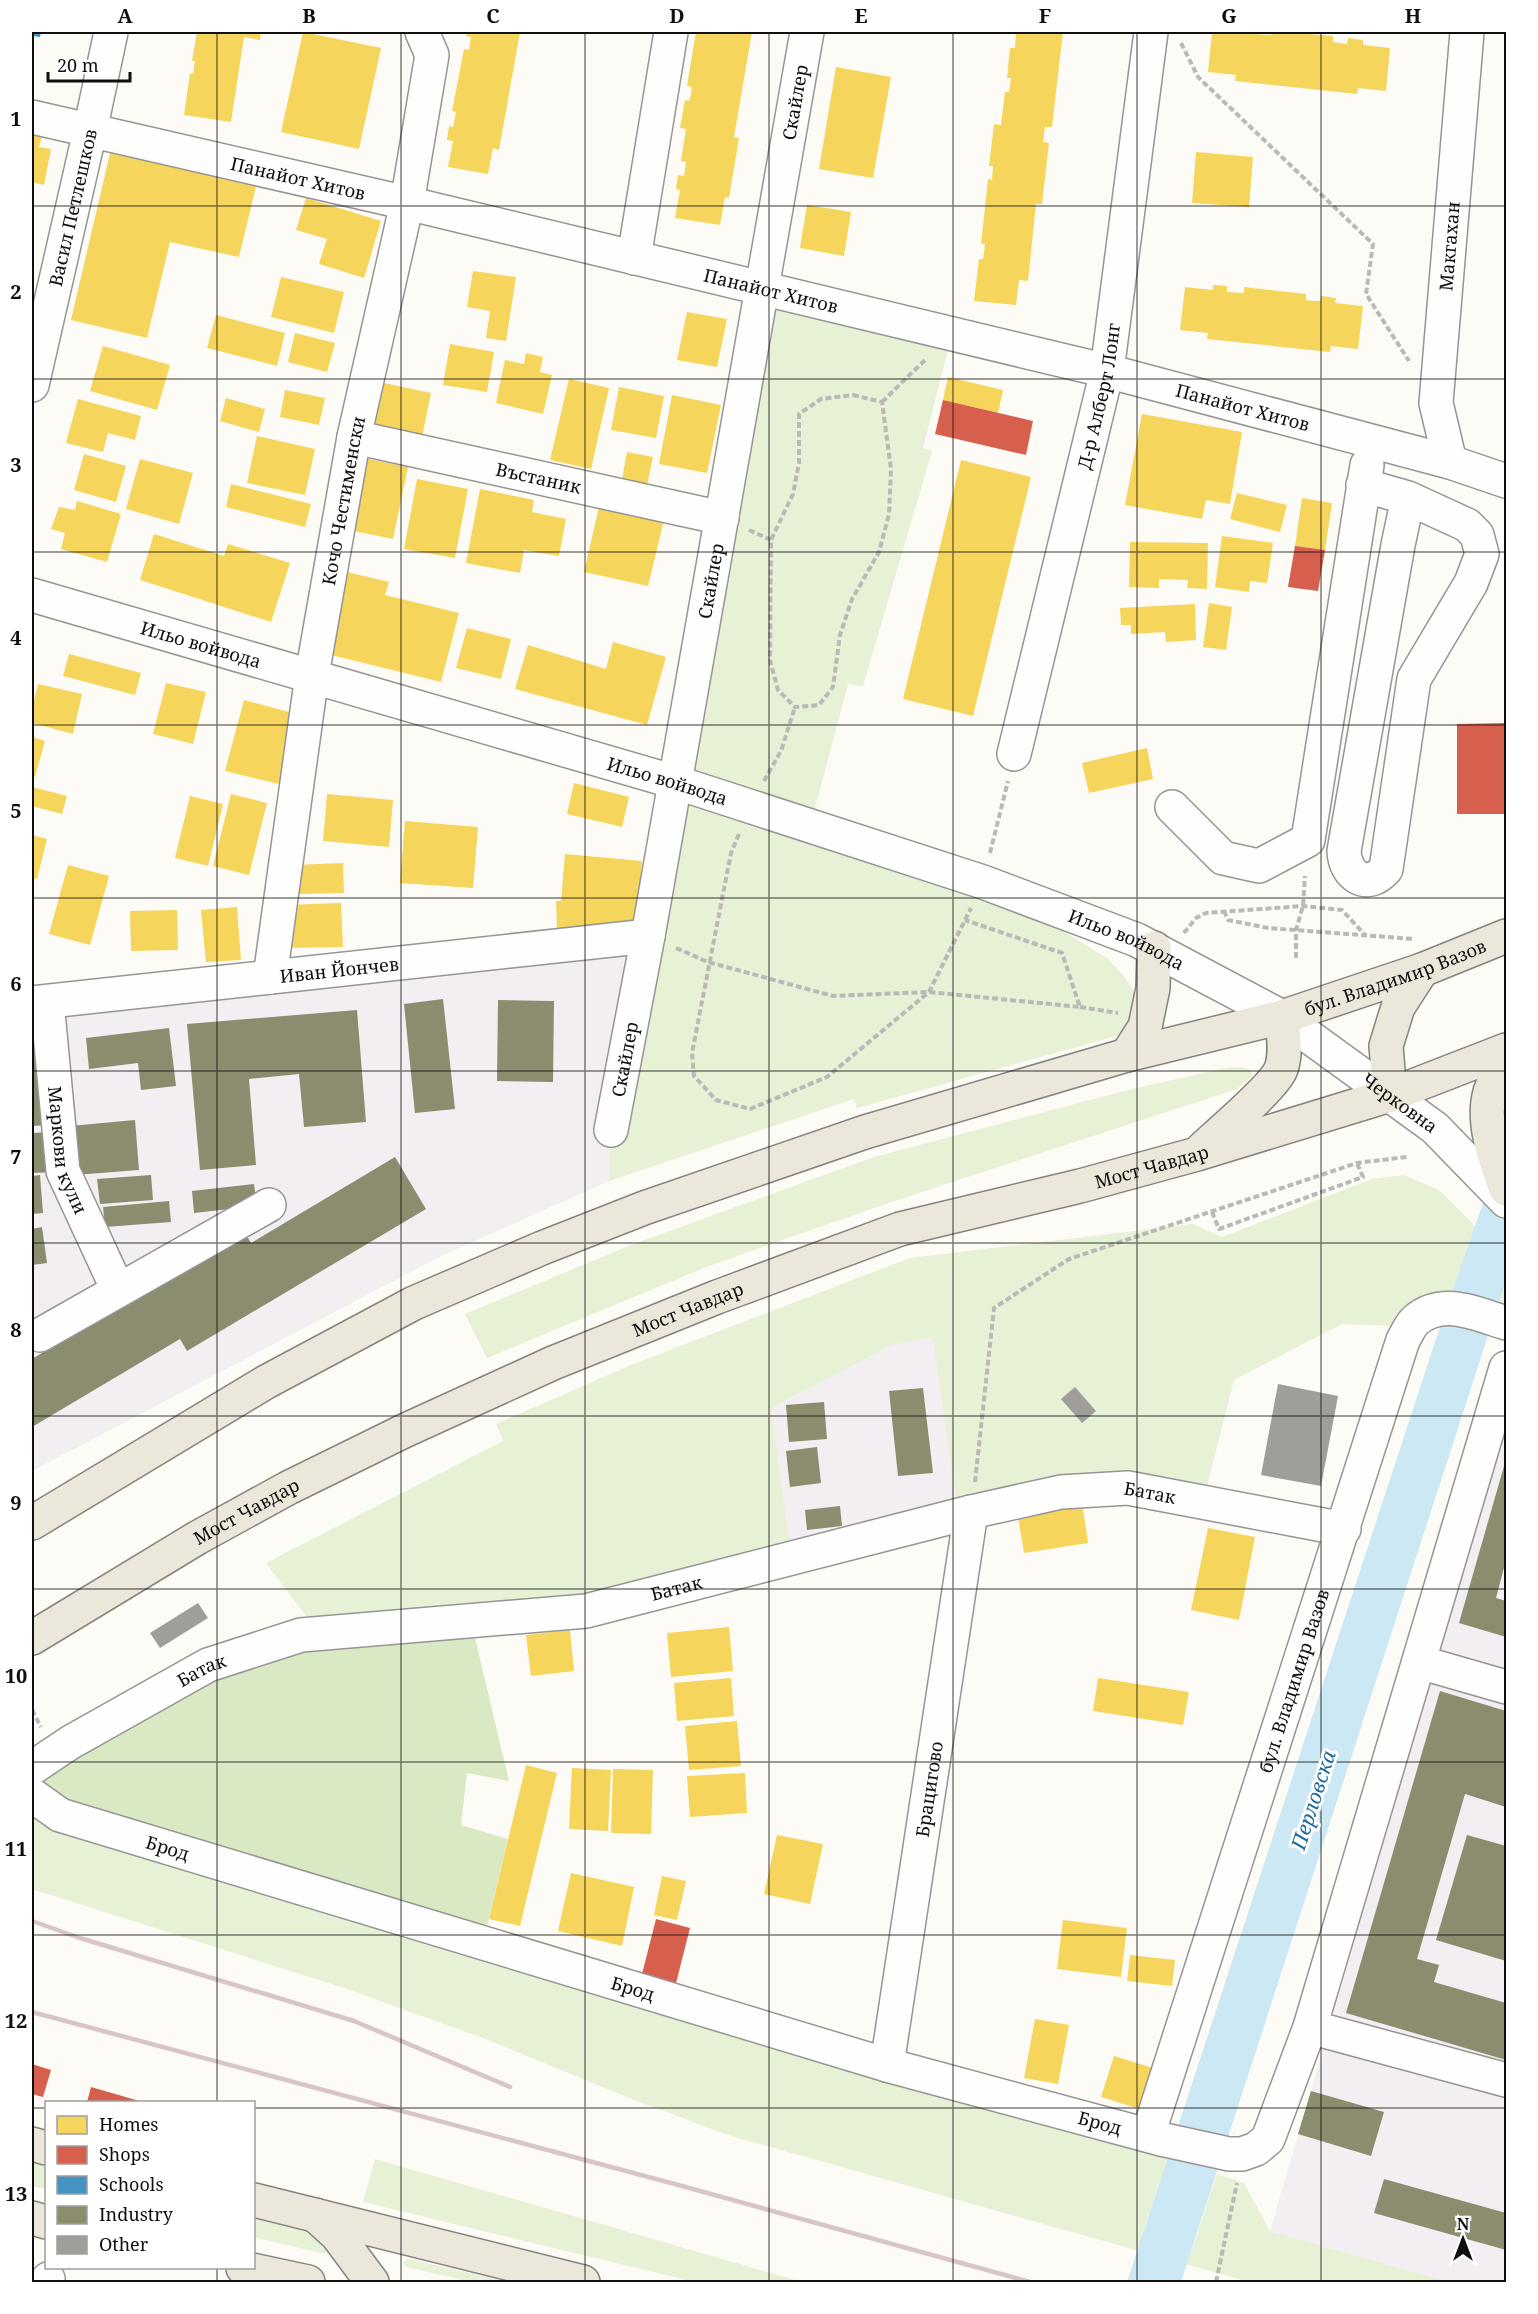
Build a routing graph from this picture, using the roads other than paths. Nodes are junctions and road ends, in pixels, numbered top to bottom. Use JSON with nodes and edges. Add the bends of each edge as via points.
{"nodes":[{"id":1,"x":111,"y":32,"type":"edge"},
{"id":2,"x":422,"y":32,"type":"edge"},
{"id":3,"x":671,"y":32,"type":"edge"},
{"id":4,"x":807,"y":32,"type":"edge"},
{"id":5,"x":1467,"y":32,"type":"edge"},
{"id":6,"x":1165,"y":36,"type":"edge"},
{"id":7,"x":32,"y":117,"type":"edge"},
{"id":8,"x":90,"y":131,"type":"junction"},
{"id":9,"x":407,"y":203,"type":"junction"},
{"id":10,"x":634,"y":258,"type":"junction"},
{"id":11,"x":762,"y":289,"type":"junction"},
{"id":12,"x":1107,"y":371,"type":"junction"},
{"id":13,"x":32,"y":386,"type":"edge"},
{"id":14,"x":354,"y":437,"type":"junction"},
{"id":15,"x":1371,"y":440,"type":"junction"},
{"id":16,"x":1450,"y":462,"type":"junction"},
{"id":17,"x":1506,"y":481,"type":"edge"},
{"id":18,"x":1364,"y":485,"type":"junction"},
{"id":19,"x":1408,"y":498,"type":"junction"},
{"id":20,"x":722,"y":518,"type":"junction"},
{"id":21,"x":32,"y":595,"type":"edge"},
{"id":22,"x":312,"y":675,"type":"junction"},
{"id":23,"x":1014,"y":754,"type":"road end"},
{"id":24,"x":675,"y":782,"type":"junction"},
{"id":25,"x":1172,"y":807,"type":"dead end"},
{"id":26,"x":648,"y":936,"type":"junction"},
{"id":27,"x":1506,"y":936,"type":"edge"},
{"id":28,"x":1160,"y":951,"type":"junction"},
{"id":29,"x":1422,"y":955,"type":"junction"},
{"id":30,"x":270,"y":977,"type":"junction"},
{"id":31,"x":39,"y":1003,"type":"edge"},
{"id":32,"x":1282,"y":1017,"type":"junction"},
{"id":33,"x":1506,"y":1050,"type":"edge"},
{"id":34,"x":1127,"y":1055,"type":"junction"},
{"id":35,"x":1506,"y":1058,"type":"edge"},
{"id":36,"x":1390,"y":1095,"type":"junction"},
{"id":37,"x":611,"y":1130,"type":"dead end"},
{"id":38,"x":1197,"y":1154,"type":"junction"},
{"id":39,"x":1506,"y":1189,"type":"edge"},
{"id":40,"x":1506,"y":1201,"type":"edge"},
{"id":41,"x":269,"y":1205,"type":"dead end"},
{"id":42,"x":118,"y":1290,"type":"junction"},
{"id":43,"x":1506,"y":1323,"type":"edge"},
{"id":44,"x":40,"y":1335,"type":"dead end"},
{"id":45,"x":1506,"y":1368,"type":"edge"},
{"id":46,"x":971,"y":1512,"type":"junction"},
{"id":47,"x":32,"y":1524,"type":"edge"},
{"id":48,"x":1344,"y":1529,"type":"junction"},
{"id":49,"x":32,"y":1638,"type":"edge"},
{"id":50,"x":1419,"y":1662,"type":"junction"},
{"id":51,"x":1506,"y":1687,"type":"edge"},
{"id":52,"x":32,"y":1768,"type":"edge"},
{"id":53,"x":32,"y":1795,"type":"edge"},
{"id":54,"x":1310,"y":2027,"type":"junction"},
{"id":55,"x":887,"y":2065,"type":"junction"},
{"id":56,"x":1506,"y":2080,"type":"edge"},
{"id":57,"x":1156,"y":2138,"type":"junction"},
{"id":58,"x":255,"y":2200,"type":"edge"},
{"id":59,"x":315,"y":2215,"type":"junction"},
{"id":60,"x":247,"y":2269,"type":"edge"},
{"id":61,"x":308,"y":2283,"type":"edge"},
{"id":62,"x":372,"y":2283,"type":"edge"},
{"id":63,"x":583,"y":2283,"type":"edge"}],
"edges":[{"from":1,"to":8,"type":"street","name":"Васил Петлешков"},
{"from":2,"to":9,"type":"street","name":"Кочо Честименски","via":[[432,55]]},
{"from":3,"to":10,"type":"street"},
{"from":4,"to":11,"type":"street","name":"Скайлер"},
{"from":5,"to":16,"type":"street","name":"Макгахан","via":[[1436,403]]},
{"from":6,"to":12,"type":"street","name":"Д-р Алберт Лонг"},
{"from":7,"to":8,"type":"street","name":"Панайот Хитов"},
{"from":8,"to":9,"type":"street","name":"Панайот Хитов"},
{"from":8,"to":13,"type":"street","name":"Васил Петлешков"},
{"from":9,"to":10,"type":"street","name":"Панайот Хитов"},
{"from":9,"to":14,"type":"street","name":"Кочо Честименски"},
{"from":10,"to":11,"type":"street","name":"Панайот Хитов"},
{"from":11,"to":12,"type":"street","name":"Панайот Хитов"},
{"from":11,"to":20,"type":"street","name":"Скайлер"},
{"from":12,"to":15,"type":"street","name":"Панайот Хитов"},
{"from":12,"to":23,"type":"street","name":"Д-р Алберт Лонг"},
{"from":14,"to":20,"type":"street","name":"Въстаник"},
{"from":14,"to":22,"type":"street","name":"Кочо Честименски"},
{"from":15,"to":16,"type":"street","name":"Панайот Хитов"},
{"from":15,"to":18,"type":"street"},
{"from":16,"to":17,"type":"street","name":"Панайот Хитов"},
{"from":18,"to":19,"type":"street"},
{"from":18,"to":25,"type":"street","via":[[1308,840],[1259,866],[1223,858]]},
{"from":19,"to":19,"type":"street","via":[[1467,525],[1477,535],[1482,554],[1471,583],[1414,680],[1386,869],[1371,881],[1352,874],[1344,851]]},
{"from":20,"to":24,"type":"street","name":"Скайлер"},
{"from":21,"to":22,"type":"street","name":"Ильо войвода"},
{"from":22,"to":24,"type":"street","name":"Ильо войвода"},
{"from":22,"to":30,"type":"street","name":"Кочо Честименски"},
{"from":24,"to":26,"type":"street","name":"Скайлер"},
{"from":24,"to":28,"type":"street","name":"Ильо войвода","via":[[983,882]]},
{"from":26,"to":30,"type":"street","name":"Иван Йончев"},
{"from":26,"to":37,"type":"street","name":"Скайлер"},
{"from":27,"to":29,"type":"main road","name":"бул. Владимир Вазов"},
{"from":28,"to":32,"type":"street","name":"Ильо войвода"},
{"from":28,"to":34,"type":"main road","via":[[1145,1027]]},
{"from":29,"to":32,"type":"main road","name":"бул. Владимир Вазов"},
{"from":29,"to":36,"type":"main road","via":[[1398,1007],[1386,1046]]},
{"from":30,"to":31,"type":"street","name":"Иван Йончев"},
{"from":31,"to":42,"type":"street","name":"Маркови кули","via":[[63,1171]]},
{"from":32,"to":34,"type":"main road"},
{"from":32,"to":36,"type":"street","name":"Черковна"},
{"from":32,"to":38,"type":"main road","via":[[1285,1052],[1281,1070]]},
{"from":33,"to":36,"type":"main road"},
{"from":34,"to":47,"type":"main road","via":[[865,1132],[644,1208],[542,1248],[414,1303],[266,1382]]},
{"from":35,"to":39,"type":"main road","via":[[1489,1095],[1488,1127],[1491,1149]]},
{"from":36,"to":38,"type":"main road","name":"Мост Чавдар"},
{"from":36,"to":40,"type":"street","name":"Черковна","via":[[1435,1128]]},
{"from":38,"to":49,"type":"main road","name":"Мост Чавдар","via":[[900,1229],[564,1358],[288,1488]]},
{"from":41,"to":42,"type":"street"},
{"from":42,"to":44,"type":"street"},
{"from":43,"to":48,"type":"street","name":"бул. Владимир Вазов","via":[[1456,1308],[1433,1309],[1414,1321],[1403,1340]]},
{"from":45,"to":50,"type":"street"},
{"from":46,"to":48,"type":"street","name":"Батак","via":[[1061,1492],[1128,1488]]},
{"from":46,"to":52,"type":"street","name":"Батак","via":[[586,1611],[301,1635],[208,1665],[70,1742]]},
{"from":46,"to":55,"type":"street","name":"Брацигово"},
{"from":48,"to":57,"type":"street","name":"бул. Владимир Вазов"},
{"from":50,"to":51,"type":"street"},
{"from":50,"to":54,"type":"street"},
{"from":53,"to":55,"type":"street","name":"Брод","via":[[60,1815]]},
{"from":54,"to":56,"type":"street"},
{"from":54,"to":57,"type":"street","name":"Брод","via":[[1268,2139],[1256,2149],[1236,2154]]},
{"from":55,"to":57,"type":"street","name":"Брод"},
{"from":58,"to":59,"type":"main road"},
{"from":59,"to":62,"type":"main road","via":[[337,2235]]},
{"from":59,"to":63,"type":"main road"},
{"from":60,"to":61,"type":"main road"}]}
